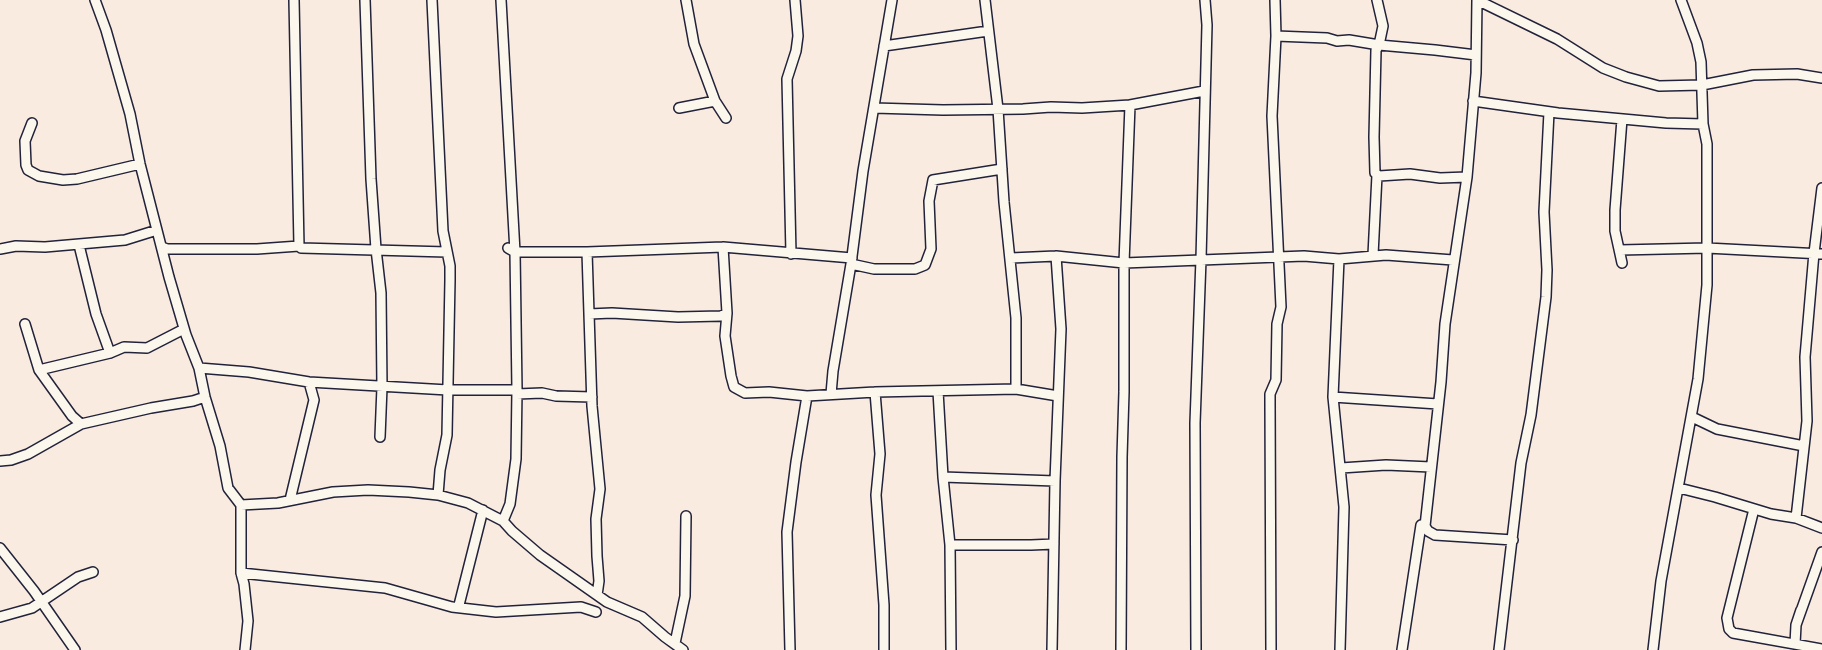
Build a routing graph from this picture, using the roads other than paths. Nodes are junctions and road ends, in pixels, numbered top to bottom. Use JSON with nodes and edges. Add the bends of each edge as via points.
{"nodes":[{"id":1,"x":95,"y":0,"type":"edge"},
{"id":2,"x":294,"y":0,"type":"edge"},
{"id":3,"x":365,"y":0,"type":"edge"},
{"id":4,"x":432,"y":0,"type":"edge"},
{"id":5,"x":501,"y":0,"type":"edge"},
{"id":6,"x":686,"y":0,"type":"edge"},
{"id":7,"x":794,"y":0,"type":"edge"},
{"id":8,"x":892,"y":0,"type":"edge"},
{"id":9,"x":985,"y":0,"type":"edge"},
{"id":10,"x":1206,"y":0,"type":"edge"},
{"id":11,"x":1276,"y":0,"type":"edge"},
{"id":12,"x":1377,"y":0,"type":"edge"},
{"id":13,"x":1477,"y":0,"type":"edge"},
{"id":14,"x":1681,"y":0,"type":"edge"},
{"id":15,"x":988,"y":32,"type":"junction"},
{"id":16,"x":1276,"y":36,"type":"junction"},
{"id":17,"x":1379,"y":45,"type":"junction"},
{"id":18,"x":884,"y":46,"type":"junction"},
{"id":19,"x":1476,"y":55,"type":"junction"},
{"id":20,"x":1822,"y":78,"type":"edge"},
{"id":21,"x":1702,"y":85,"type":"junction"},
{"id":22,"x":1204,"y":91,"type":"junction"},
{"id":23,"x":1473,"y":101,"type":"junction"},
{"id":24,"x":1130,"y":105,"type":"junction"},
{"id":25,"x":874,"y":108,"type":"junction"},
{"id":26,"x":998,"y":109,"type":"junction"},
{"id":27,"x":1549,"y":112,"type":"junction"},
{"id":28,"x":726,"y":118,"type":"dead end"},
{"id":29,"x":1622,"y":119,"type":"junction"},
{"id":30,"x":32,"y":123,"type":"dead end"},
{"id":31,"x":1703,"y":124,"type":"junction"},
{"id":32,"x":140,"y":164,"type":"junction"},
{"id":33,"x":1002,"y":169,"type":"junction"},
{"id":34,"x":1377,"y":175,"type":"junction"},
{"id":35,"x":1466,"y":178,"type":"junction"},
{"id":36,"x":1822,"y":188,"type":"edge"},
{"id":37,"x":157,"y":230,"type":"junction"},
{"id":38,"x":78,"y":245,"type":"junction"},
{"id":39,"x":299,"y":246,"type":"junction"},
{"id":40,"x":162,"y":247,"type":"junction"},
{"id":41,"x":723,"y":247,"type":"junction"},
{"id":42,"x":1707,"y":248,"type":"junction"},
{"id":43,"x":0,"y":249,"type":"edge"},
{"id":44,"x":376,"y":249,"type":"junction"},
{"id":45,"x":511,"y":250,"type":"junction"},
{"id":46,"x":1620,"y":250,"type":"junction"},
{"id":47,"x":447,"y":252,"type":"junction"},
{"id":48,"x":587,"y":252,"type":"junction"},
{"id":49,"x":791,"y":254,"type":"junction"},
{"id":50,"x":1818,"y":254,"type":"edge"},
{"id":51,"x":1373,"y":255,"type":"junction"},
{"id":52,"x":1056,"y":256,"type":"junction"},
{"id":53,"x":1278,"y":256,"type":"junction"},
{"id":54,"x":1011,"y":258,"type":"junction"},
{"id":55,"x":1201,"y":259,"type":"junction"},
{"id":56,"x":1339,"y":260,"type":"junction"},
{"id":57,"x":1453,"y":260,"type":"junction"},
{"id":58,"x":851,"y":261,"type":"junction"},
{"id":59,"x":1124,"y":263,"type":"junction"},
{"id":60,"x":1622,"y":263,"type":"dead end"},
{"id":61,"x":589,"y":314,"type":"junction"},
{"id":62,"x":727,"y":314,"type":"junction"},
{"id":63,"x":25,"y":324,"type":"dead end"},
{"id":64,"x":184,"y":329,"type":"junction"},
{"id":65,"x":110,"y":353,"type":"junction"},
{"id":66,"x":199,"y":368,"type":"junction"},
{"id":67,"x":39,"y":370,"type":"junction"},
{"id":68,"x":309,"y":382,"type":"junction"},
{"id":69,"x":382,"y":387,"type":"junction"},
{"id":70,"x":448,"y":390,"type":"junction"},
{"id":71,"x":1016,"y":390,"type":"junction"},
{"id":72,"x":938,"y":391,"type":"junction"},
{"id":73,"x":517,"y":392,"type":"junction"},
{"id":74,"x":876,"y":392,"type":"junction"},
{"id":75,"x":831,"y":394,"type":"junction"},
{"id":76,"x":807,"y":396,"type":"junction"},
{"id":77,"x":1058,"y":396,"type":"junction"},
{"id":78,"x":205,"y":397,"type":"junction"},
{"id":79,"x":592,"y":397,"type":"junction"},
{"id":80,"x":1334,"y":397,"type":"junction"},
{"id":81,"x":1438,"y":404,"type":"junction"},
{"id":82,"x":1692,"y":417,"type":"junction"},
{"id":83,"x":81,"y":424,"type":"junction"},
{"id":84,"x":380,"y":437,"type":"dead end"},
{"id":85,"x":1804,"y":446,"type":"junction"},
{"id":86,"x":0,"y":461,"type":"edge"},
{"id":87,"x":1431,"y":467,"type":"junction"},
{"id":88,"x":1341,"y":468,"type":"junction"},
{"id":89,"x":943,"y":477,"type":"junction"},
{"id":90,"x":1055,"y":480,"type":"junction"},
{"id":91,"x":1678,"y":488,"type":"junction"},
{"id":92,"x":438,"y":495,"type":"junction"},
{"id":93,"x":290,"y":500,"type":"junction"},
{"id":94,"x":240,"y":506,"type":"junction"},
{"id":95,"x":1754,"y":509,"type":"junction"},
{"id":96,"x":483,"y":510,"type":"junction"},
{"id":97,"x":686,"y":516,"type":"dead end"},
{"id":98,"x":1796,"y":518,"type":"junction"},
{"id":99,"x":503,"y":520,"type":"junction"},
{"id":100,"x":1822,"y":528,"type":"edge"},
{"id":101,"x":1428,"y":531,"type":"junction"},
{"id":102,"x":1513,"y":540,"type":"junction"},
{"id":103,"x":1054,"y":544,"type":"junction"},
{"id":104,"x":950,"y":545,"type":"junction"},
{"id":105,"x":0,"y":548,"type":"edge"},
{"id":106,"x":1822,"y":552,"type":"edge"},
{"id":107,"x":93,"y":572,"type":"dead end"},
{"id":108,"x":241,"y":573,"type":"junction"},
{"id":109,"x":597,"y":595,"type":"junction"},
{"id":110,"x":41,"y":601,"type":"junction"},
{"id":111,"x":459,"y":605,"type":"dead end"},
{"id":112,"x":1801,"y":610,"type":"dead end"},
{"id":113,"x":596,"y":612,"type":"dead end"},
{"id":114,"x":0,"y":617,"type":"edge"},
{"id":115,"x":1796,"y":625,"type":"junction"},
{"id":116,"x":1795,"y":644,"type":"junction"},
{"id":117,"x":679,"y":648,"type":"edge"},
{"id":118,"x":1822,"y":649,"type":"edge"},
{"id":119,"x":75,"y":650,"type":"edge"},
{"id":120,"x":244,"y":650,"type":"edge"},
{"id":121,"x":790,"y":650,"type":"edge"},
{"id":122,"x":884,"y":650,"type":"edge"},
{"id":123,"x":951,"y":650,"type":"edge"},
{"id":124,"x":1052,"y":650,"type":"edge"},
{"id":125,"x":1121,"y":650,"type":"edge"},
{"id":126,"x":1196,"y":650,"type":"edge"},
{"id":127,"x":1271,"y":650,"type":"edge"},
{"id":128,"x":1340,"y":650,"type":"edge"},
{"id":129,"x":1402,"y":650,"type":"edge"},
{"id":130,"x":1499,"y":650,"type":"edge"},
{"id":131,"x":1653,"y":650,"type":"edge"}],
"edges":[{"from":1,"to":32,"type":"street","via":[[130,114]]},
{"from":2,"to":39,"type":"street"},
{"from":3,"to":44,"type":"street"},
{"from":4,"to":47,"type":"street","via":[[443,231]]},
{"from":5,"to":45,"type":"street"},
{"from":6,"to":28,"type":"street","via":[[694,44],[712,102]]},
{"from":7,"to":49,"type":"street","via":[[798,36],[787,79]]},
{"from":8,"to":18,"type":"street"},
{"from":9,"to":15,"type":"street"},
{"from":10,"to":22,"type":"street"},
{"from":11,"to":16,"type":"street"},
{"from":12,"to":17,"type":"street","via":[[1383,26]]},
{"from":13,"to":19,"type":"street"},
{"from":13,"to":21,"type":"street","via":[[1557,39],[1603,68],[1626,78],[1659,86]]},
{"from":14,"to":21,"type":"street","via":[[1697,44]]},
{"from":15,"to":18,"type":"street"},
{"from":15,"to":26,"type":"street"},
{"from":16,"to":17,"type":"street"},
{"from":16,"to":53,"type":"street","via":[[1272,116]]},
{"from":17,"to":19,"type":"street"},
{"from":17,"to":34,"type":"street","via":[[1376,50],[1374,137],[1374,173]]},
{"from":18,"to":25,"type":"street"},
{"from":19,"to":23,"type":"street"},
{"from":20,"to":21,"type":"street","via":[[1797,74],[1754,75]]},
{"from":21,"to":31,"type":"street"},
{"from":22,"to":24,"type":"street"},
{"from":22,"to":55,"type":"street"},
{"from":23,"to":27,"type":"street"},
{"from":23,"to":35,"type":"street"},
{"from":24,"to":26,"type":"street"},
{"from":24,"to":59,"type":"street"},
{"from":25,"to":26,"type":"street"},
{"from":25,"to":58,"type":"street"},
{"from":26,"to":33,"type":"street"},
{"from":27,"to":29,"type":"street"},
{"from":27,"to":102,"type":"street","via":[[1544,212],[1546,297]]},
{"from":29,"to":31,"type":"street"},
{"from":29,"to":46,"type":"street","via":[[1615,210],[1615,231]]},
{"from":30,"to":32,"type":"street","via":[[24,155],[28,170],[39,176],[77,179]]},
{"from":31,"to":42,"type":"street","via":[[1707,144]]},
{"from":32,"to":37,"type":"street"},
{"from":33,"to":54,"type":"street"},
{"from":33,"to":58,"type":"street","via":[[933,180],[929,201],[931,249],[925,265],[914,269],[874,269]]},
{"from":34,"to":35,"type":"street"},
{"from":34,"to":51,"type":"street"},
{"from":35,"to":57,"type":"street"},
{"from":36,"to":50,"type":"street"},
{"from":37,"to":38,"type":"street","via":[[126,240]]},
{"from":37,"to":40,"type":"street"},
{"from":38,"to":43,"type":"street"},
{"from":38,"to":65,"type":"street"},
{"from":39,"to":40,"type":"street","via":[[257,249]]},
{"from":39,"to":44,"type":"street"},
{"from":40,"to":64,"type":"street"},
{"from":41,"to":48,"type":"street"},
{"from":41,"to":49,"type":"street"},
{"from":41,"to":62,"type":"street"},
{"from":42,"to":46,"type":"street"},
{"from":42,"to":50,"type":"street"},
{"from":42,"to":82,"type":"street","via":[[1700,360]]},
{"from":44,"to":47,"type":"street"},
{"from":44,"to":69,"type":"street","via":[[381,293]]},
{"from":45,"to":48,"type":"street"},
{"from":45,"to":73,"type":"street"},
{"from":46,"to":60,"type":"street"},
{"from":47,"to":70,"type":"street","via":[[450,266]]},
{"from":48,"to":61,"type":"street"},
{"from":49,"to":58,"type":"street"},
{"from":50,"to":85,"type":"street","via":[[1805,358]]},
{"from":51,"to":56,"type":"street"},
{"from":51,"to":57,"type":"street"},
{"from":52,"to":54,"type":"street"},
{"from":52,"to":59,"type":"street"},
{"from":52,"to":77,"type":"street","via":[[1061,329]]},
{"from":53,"to":55,"type":"street"},
{"from":53,"to":56,"type":"street"},
{"from":53,"to":127,"type":"street","via":[[1281,307],[1277,324],[1276,380],[1270,394]]},
{"from":54,"to":71,"type":"street","via":[[1017,338]]},
{"from":55,"to":59,"type":"street"},
{"from":55,"to":126,"type":"street","via":[[1195,423]]},
{"from":56,"to":80,"type":"street"},
{"from":57,"to":81,"type":"street"},
{"from":58,"to":75,"type":"street"},
{"from":59,"to":125,"type":"street"},
{"from":61,"to":62,"type":"street","via":[[678,317]]},
{"from":61,"to":79,"type":"street"},
{"from":62,"to":76,"type":"street","via":[[725,336],[734,387],[745,393]]},
{"from":63,"to":67,"type":"street"},
{"from":64,"to":65,"type":"street","via":[[147,348],[124,347]]},
{"from":64,"to":66,"type":"street"},
{"from":65,"to":67,"type":"street"},
{"from":66,"to":68,"type":"street"},
{"from":66,"to":78,"type":"street"},
{"from":67,"to":83,"type":"street"},
{"from":68,"to":69,"type":"street"},
{"from":68,"to":93,"type":"street","via":[[314,400]]},
{"from":69,"to":70,"type":"street"},
{"from":69,"to":84,"type":"street"},
{"from":70,"to":73,"type":"street"},
{"from":70,"to":92,"type":"street","via":[[447,435]]},
{"from":71,"to":72,"type":"street"},
{"from":71,"to":77,"type":"street"},
{"from":72,"to":74,"type":"street"},
{"from":72,"to":89,"type":"street"},
{"from":73,"to":79,"type":"street"},
{"from":73,"to":99,"type":"street","via":[[516,459],[510,504]]},
{"from":74,"to":75,"type":"street"},
{"from":74,"to":122,"type":"street","via":[[880,454],[876,495]]},
{"from":75,"to":76,"type":"street"},
{"from":76,"to":121,"type":"street","via":[[787,532]]},
{"from":77,"to":90,"type":"street"},
{"from":78,"to":83,"type":"street"},
{"from":78,"to":94,"type":"street","via":[[220,446],[228,488]]},
{"from":79,"to":109,"type":"street","via":[[600,489],[596,519]]},
{"from":80,"to":81,"type":"street"},
{"from":80,"to":88,"type":"street"},
{"from":81,"to":87,"type":"street"},
{"from":82,"to":85,"type":"street","via":[[1717,428]]},
{"from":82,"to":91,"type":"street"},
{"from":83,"to":86,"type":"street","via":[[28,454]]},
{"from":85,"to":98,"type":"street"},
{"from":87,"to":88,"type":"street"},
{"from":87,"to":101,"type":"street","via":[[1425,526]]},
{"from":88,"to":128,"type":"street","via":[[1344,507]]},
{"from":89,"to":90,"type":"street"},
{"from":89,"to":104,"type":"street"},
{"from":90,"to":103,"type":"street"},
{"from":91,"to":95,"type":"street"},
{"from":91,"to":131,"type":"street","via":[[1661,581]]},
{"from":92,"to":93,"type":"street","via":[[368,490]]},
{"from":92,"to":96,"type":"street"},
{"from":93,"to":94,"type":"street"},
{"from":94,"to":108,"type":"street"},
{"from":95,"to":98,"type":"street"},
{"from":95,"to":116,"type":"street","via":[[1728,624],[1733,633]]},
{"from":96,"to":99,"type":"street"},
{"from":96,"to":111,"type":"street"},
{"from":97,"to":117,"type":"street","via":[[685,596]]},
{"from":98,"to":100,"type":"street"},
{"from":99,"to":109,"type":"street","via":[[540,555]]},
{"from":101,"to":102,"type":"street","via":[[1435,535]]},
{"from":101,"to":129,"type":"street","via":[[1421,525]]},
{"from":102,"to":130,"type":"street"},
{"from":103,"to":104,"type":"street"},
{"from":103,"to":124,"type":"street"},
{"from":104,"to":123,"type":"street"},
{"from":105,"to":110,"type":"street"},
{"from":106,"to":115,"type":"street"},
{"from":107,"to":110,"type":"street","via":[[78,577]]},
{"from":108,"to":113,"type":"street","via":[[385,588],[458,608],[496,612],[581,607]]},
{"from":108,"to":120,"type":"street","via":[[248,621]]},
{"from":109,"to":117,"type":"street","via":[[642,616]]},
{"from":110,"to":114,"type":"street","via":[[32,608]]},
{"from":110,"to":119,"type":"street"},
{"from":112,"to":115,"type":"street"},
{"from":115,"to":116,"type":"street"},
{"from":116,"to":118,"type":"street"}]}
